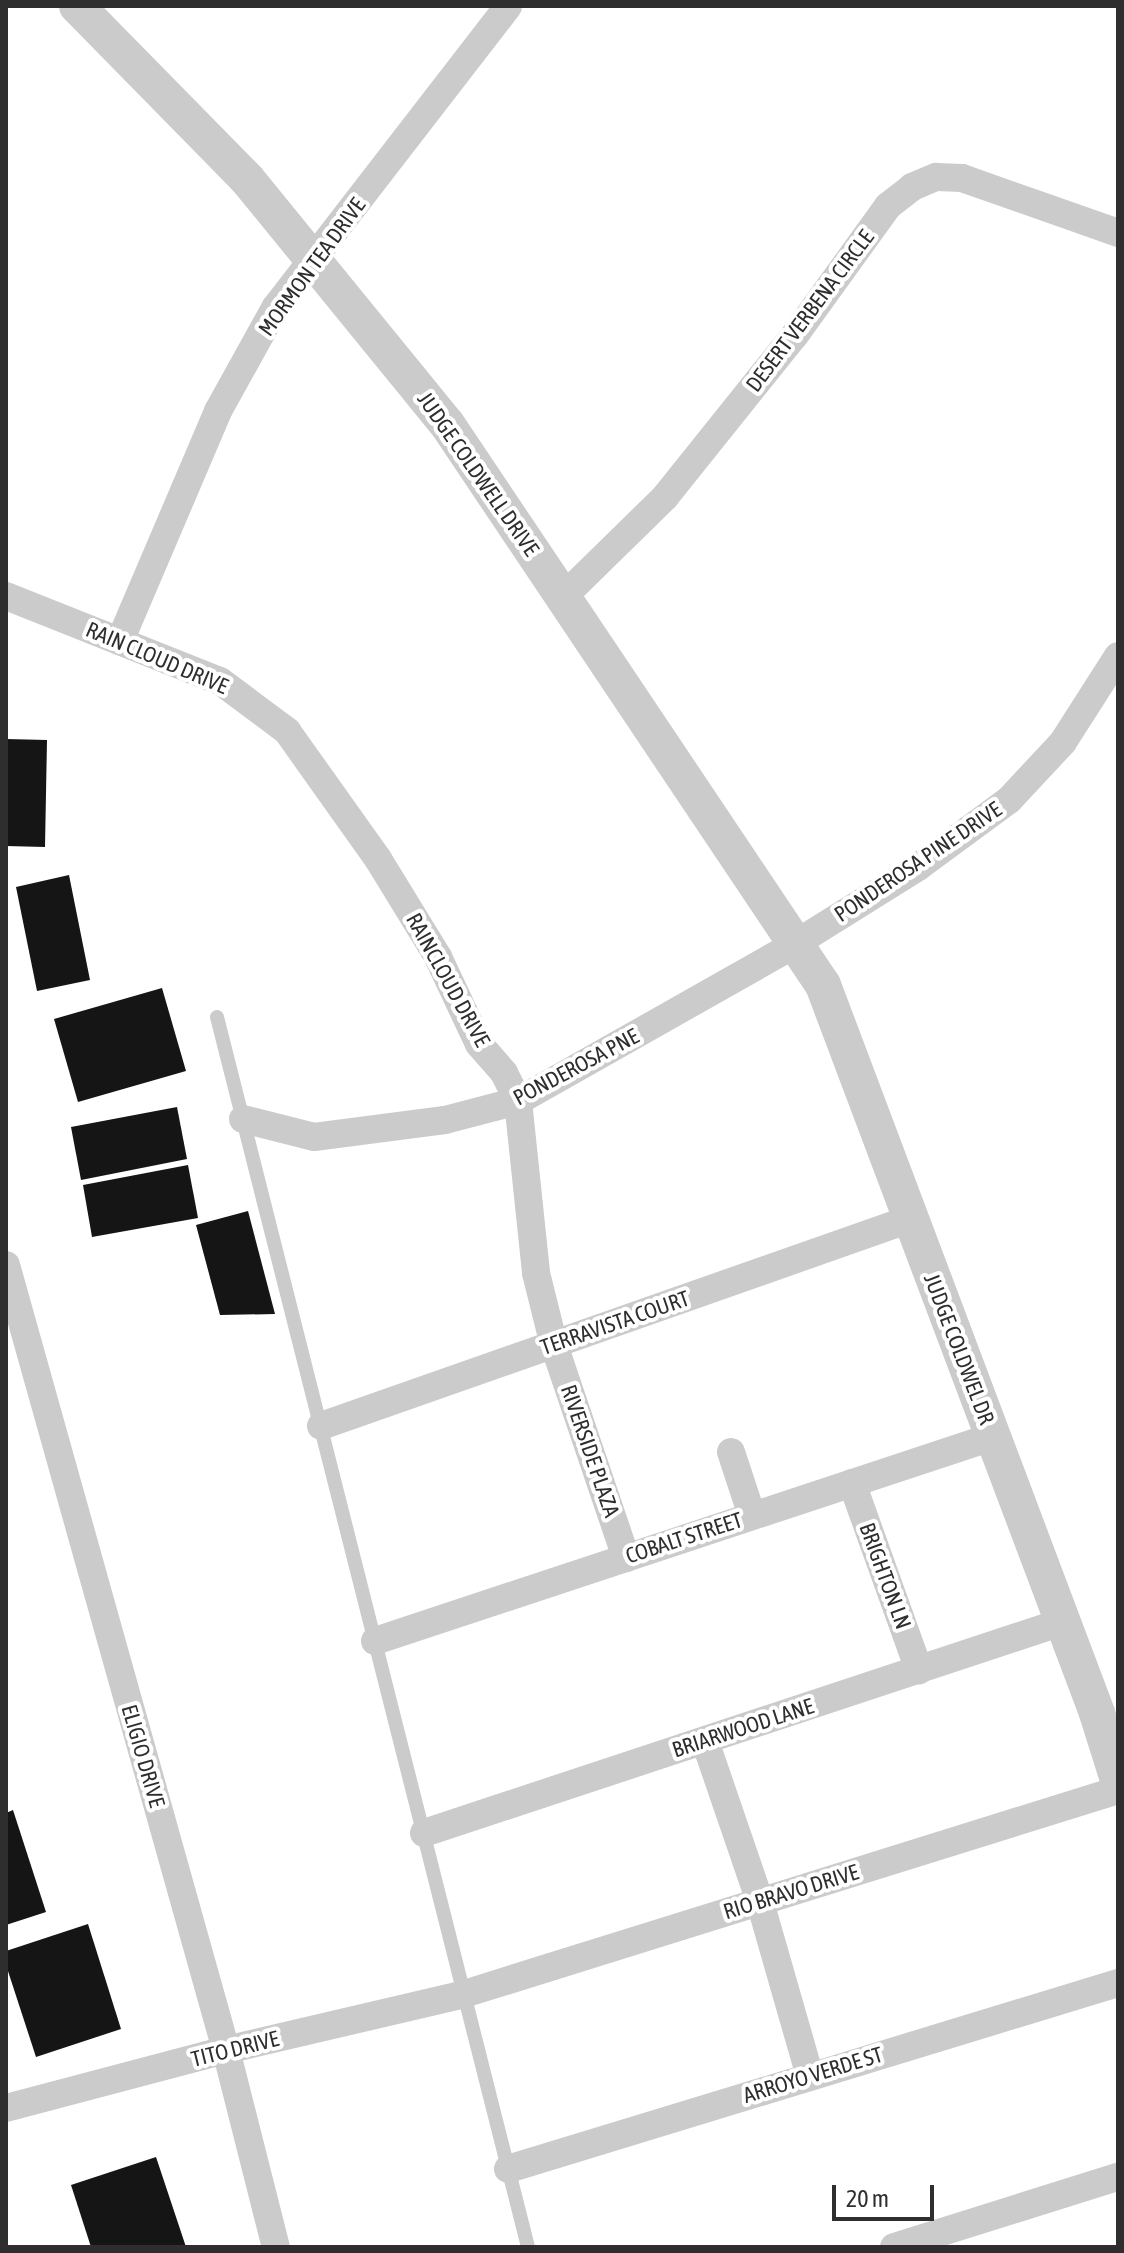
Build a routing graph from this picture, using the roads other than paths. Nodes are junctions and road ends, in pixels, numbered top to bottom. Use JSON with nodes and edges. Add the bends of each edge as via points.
{"nodes":[{"id":1,"x":77,"y":6,"type":"edge"},
{"id":2,"x":508,"y":6,"type":"edge"},
{"id":3,"x":1118,"y":233,"type":"edge"},
{"id":4,"x":313,"y":260,"type":"junction"},
{"id":5,"x":6,"y":596,"type":"edge"},
{"id":6,"x":563,"y":597,"type":"junction"},
{"id":7,"x":120,"y":641,"type":"junction"},
{"id":8,"x":1118,"y":656,"type":"edge"},
{"id":9,"x":378,"y":859,"type":"joint"},
{"id":10,"x":795,"y":944,"type":"junction"},
{"id":11,"x":823,"y":985,"type":"joint"},
{"id":12,"x":217,"y":1017,"type":"dead end"},
{"id":13,"x":518,"y":1101,"type":"junction"},
{"id":14,"x":243,"y":1119,"type":"junction"},
{"id":15,"x":910,"y":1219,"type":"junction"},
{"id":16,"x":6,"y":1265,"type":"edge"},
{"id":17,"x":554,"y":1345,"type":"junction"},
{"id":18,"x":321,"y":1426,"type":"junction"},
{"id":19,"x":992,"y":1437,"type":"junction"},
{"id":20,"x":731,"y":1452,"type":"dead end"},
{"id":21,"x":852,"y":1483,"type":"junction"},
{"id":22,"x":752,"y":1516,"type":"junction"},
{"id":23,"x":626,"y":1558,"type":"junction"},
{"id":24,"x":1062,"y":1622,"type":"junction"},
{"id":25,"x":375,"y":1641,"type":"junction"},
{"id":26,"x":919,"y":1670,"type":"junction"},
{"id":27,"x":705,"y":1741,"type":"junction"},
{"id":28,"x":1118,"y":1780,"type":"edge"},
{"id":29,"x":1118,"y":1790,"type":"edge"},
{"id":30,"x":424,"y":1833,"type":"junction"},
{"id":31,"x":760,"y":1902,"type":"junction"},
{"id":32,"x":1118,"y":1983,"type":"edge"},
{"id":33,"x":464,"y":1994,"type":"junction"},
{"id":34,"x":226,"y":2050,"type":"junction"},
{"id":35,"x":810,"y":2076,"type":"junction"},
{"id":36,"x":6,"y":2108,"type":"edge"},
{"id":37,"x":508,"y":2169,"type":"junction"},
{"id":38,"x":1118,"y":2177,"type":"edge"},
{"id":39,"x":276,"y":2247,"type":"edge"},
{"id":40,"x":528,"y":2247,"type":"edge"},
{"id":41,"x":894,"y":2247,"type":"edge"}],
"edges":[{"from":1,"to":4,"type":"street","name":"JUDGE COLDWELL DRIVE","via":[[247,179]]},
{"from":2,"to":4,"type":"street","name":"MORMON TEA DRIVE"},
{"from":3,"to":6,"type":"street","name":"DESERT VERBENA CIRCLE","via":[[962,178],[936,177],[912,187],[888,206],[795,335],[665,497]]},
{"from":4,"to":6,"type":"street","name":"JUDGE COLDWELL DRIVE","via":[[447,424]]},
{"from":4,"to":7,"type":"street","name":"MORMON TEA DRIVE","via":[[275,308],[218,411]]},
{"from":5,"to":7,"type":"street","name":"RAIN CLOUD DRIVE"},
{"from":6,"to":10,"type":"street","name":"JUDGE COLDWELL DRIVE"},
{"from":7,"to":9,"type":"street","name":"RAIN CLOUD DRIVE","via":[[220,681],[287,731]]},
{"from":8,"to":10,"type":"street","name":"PONDEROSA PINE DRIVE","via":[[1063,742],[1009,800],[918,867]]},
{"from":9,"to":13,"type":"street","name":"RAINCLOUD DRIVE","via":[[438,957],[479,1044],[504,1073]]},
{"from":10,"to":11,"type":"street","name":"JUDGE COLDWELL DRIVE"},
{"from":10,"to":13,"type":"street","name":"PONDEROSA PNE"},
{"from":11,"to":15,"type":"street","name":"JUDGE COLDWEL DR"},
{"from":12,"to":14,"type":"lane"},
{"from":13,"to":14,"type":"street","name":"PONDEROSA PNE","via":[[445,1120],[314,1137]]},
{"from":13,"to":17,"type":"street","name":"RIVERSIDE PLAZA","via":[[536,1273]]},
{"from":14,"to":18,"type":"lane"},
{"from":15,"to":17,"type":"street","name":"TERRAVISTA COURT"},
{"from":15,"to":19,"type":"street","name":"JUDGE COLDWEL DR"},
{"from":16,"to":34,"type":"street","name":"ELIGIO DRIVE"},
{"from":17,"to":18,"type":"street","name":"TERRAVISTA COURT"},
{"from":17,"to":23,"type":"street","name":"RIVERSIDE PLAZA"},
{"from":18,"to":25,"type":"lane"},
{"from":19,"to":21,"type":"street","name":"COBALT STREET"},
{"from":19,"to":24,"type":"street","name":"JUDGE COLDWEL DR"},
{"from":20,"to":22,"type":"street"},
{"from":21,"to":22,"type":"street","name":"COBALT STREET"},
{"from":21,"to":26,"type":"street","name":"BRIGHTON LN"},
{"from":22,"to":23,"type":"street","name":"COBALT STREET"},
{"from":23,"to":25,"type":"street","name":"COBALT STREET"},
{"from":24,"to":26,"type":"street","name":"BRIARWOOD LANE"},
{"from":24,"to":28,"type":"street","name":"JUDGE COLDWEL DR"},
{"from":25,"to":30,"type":"lane"},
{"from":26,"to":27,"type":"street","name":"BRIARWOOD LANE"},
{"from":27,"to":30,"type":"street","name":"BRIARWOOD LANE"},
{"from":27,"to":31,"type":"street"},
{"from":29,"to":31,"type":"street","name":"RIO BRAVO DRIVE"},
{"from":30,"to":33,"type":"lane"},
{"from":31,"to":33,"type":"street","name":"RIO BRAVO DRIVE"},
{"from":31,"to":35,"type":"street"},
{"from":32,"to":35,"type":"street","name":"ARROYO VERDE ST"},
{"from":33,"to":34,"type":"street","name":"TITO DRIVE"},
{"from":33,"to":37,"type":"lane"},
{"from":34,"to":36,"type":"street","name":"TITO DRIVE"},
{"from":34,"to":39,"type":"street","name":"ELIGIO DRIVE"},
{"from":35,"to":37,"type":"street","name":"ARROYO VERDE ST"},
{"from":37,"to":40,"type":"lane"},
{"from":38,"to":41,"type":"street"}]}
